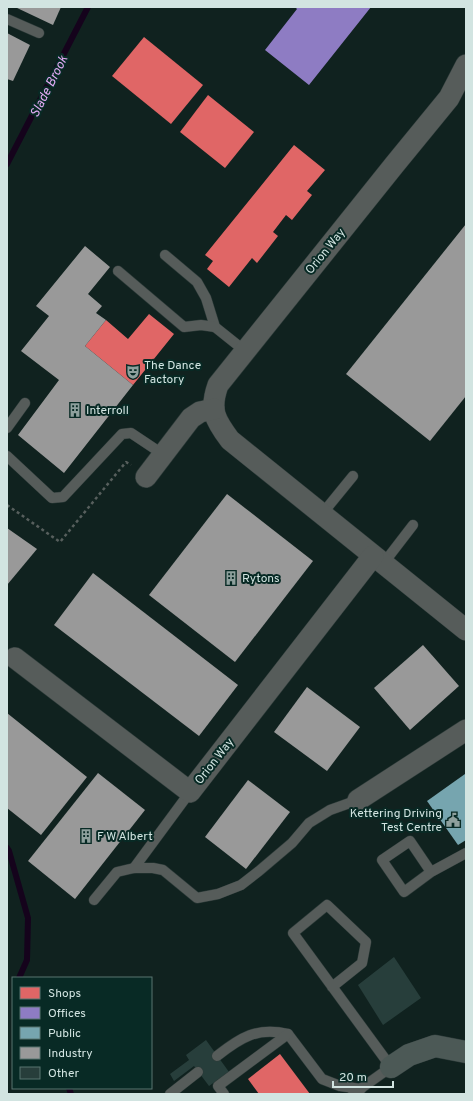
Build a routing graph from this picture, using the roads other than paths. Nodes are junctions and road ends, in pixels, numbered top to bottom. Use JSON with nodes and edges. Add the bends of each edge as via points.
{"nodes":[{"id":1,"x":7,"y":19,"type":"edge"},
{"id":2,"x":39,"y":34,"type":"dead end"},
{"id":3,"x":466,"y":65,"type":"edge"},
{"id":4,"x":458,"y":93,"type":"edge"},
{"id":5,"x":165,"y":255,"type":"dead end"},
{"id":6,"x":118,"y":271,"type":"dead end"},
{"id":7,"x":215,"y":327,"type":"junction"},
{"id":8,"x":245,"y":351,"type":"junction"},
{"id":9,"x":25,"y":402,"type":"dead end"},
{"id":10,"x":214,"y":409,"type":"junction"},
{"id":11,"x":7,"y":428,"type":"edge"},
{"id":12,"x":164,"y":454,"type":"junction"},
{"id":13,"x":7,"y":456,"type":"edge"},
{"id":14,"x":354,"y":476,"type":"dead end"},
{"id":15,"x":146,"y":477,"type":"dead end"},
{"id":16,"x":322,"y":514,"type":"junction"},
{"id":17,"x":413,"y":525,"type":"dead end"},
{"id":18,"x":378,"y":560,"type":"junction"},
{"id":19,"x":466,"y":630,"type":"edge"},
{"id":20,"x":15,"y":658,"type":"dead end"},
{"id":21,"x":465,"y":733,"type":"edge"},
{"id":22,"x":190,"y":792,"type":"junction"},
{"id":23,"x":358,"y":800,"type":"joint"},
{"id":24,"x":466,"y":852,"type":"edge"},
{"id":25,"x":134,"y":868,"type":"junction"},
{"id":26,"x":431,"y":872,"type":"junction"},
{"id":27,"x":94,"y":900,"type":"dead end"},
{"id":28,"x":332,"y":987,"type":"junction"},
{"id":29,"x":288,"y":1034,"type":"junction"},
{"id":30,"x":466,"y":1052,"type":"edge"},
{"id":31,"x":217,"y":1056,"type":"dead end"},
{"id":32,"x":391,"y":1067,"type":"junction"},
{"id":33,"x":198,"y":1072,"type":"dead end"},
{"id":34,"x":357,"y":1091,"type":"edge"},
{"id":35,"x":170,"y":1094,"type":"edge"},
{"id":36,"x":224,"y":1094,"type":"edge"}],
"edges":[{"from":1,"to":2,"type":"lane"},
{"from":3,"to":4,"type":"street","name":"Orion Way"},
{"from":4,"to":8,"type":"street","name":"Orion Way","via":[[395,164]]},
{"from":5,"to":7,"type":"lane","via":[[197,282],[206,298]]},
{"from":6,"to":7,"type":"lane","via":[[184,327]]},
{"from":7,"to":8,"type":"lane"},
{"from":8,"to":10,"type":"street","name":"Orion Way","via":[[218,385],[214,396]]},
{"from":9,"to":11,"type":"lane"},
{"from":10,"to":12,"type":"street","via":[[200,412],[191,418]]},
{"from":10,"to":16,"type":"street","name":"Orion Way","via":[[218,424],[230,440]]},
{"from":12,"to":13,"type":"lane","via":[[131,433],[122,434],[63,497],[52,498]]},
{"from":12,"to":15,"type":"street"},
{"from":14,"to":16,"type":"lane"},
{"from":16,"to":18,"type":"street","name":"Orion Way"},
{"from":17,"to":18,"type":"lane"},
{"from":18,"to":19,"type":"street","name":"Orion Way"},
{"from":18,"to":22,"type":"street","name":"Orion Way"},
{"from":20,"to":22,"type":"street","name":"Orion Way"},
{"from":21,"to":23,"type":"street"},
{"from":22,"to":25,"type":"lane"},
{"from":23,"to":25,"type":"lane","via":[[330,810],[309,823],[292,843],[259,872],[241,885],[218,894],[197,898],[163,870]]},
{"from":24,"to":26,"type":"lane"},
{"from":25,"to":27,"type":"lane","via":[[117,872]]},
{"from":26,"to":26,"type":"lane","via":[[404,892],[382,860],[410,841]]},
{"from":28,"to":28,"type":"lane","via":[[293,933],[327,905],[366,942],[362,963]]},
{"from":28,"to":32,"type":"lane"},
{"from":29,"to":31,"type":"lane","via":[[268,1031],[251,1034]]},
{"from":29,"to":34,"type":"lane","via":[[322,1079]]},
{"from":29,"to":36,"type":"lane","via":[[218,1086]]},
{"from":30,"to":32,"type":"highway","via":[[435,1046],[409,1055]]},
{"from":32,"to":34,"type":"lane"},
{"from":33,"to":35,"type":"lane"}]}
